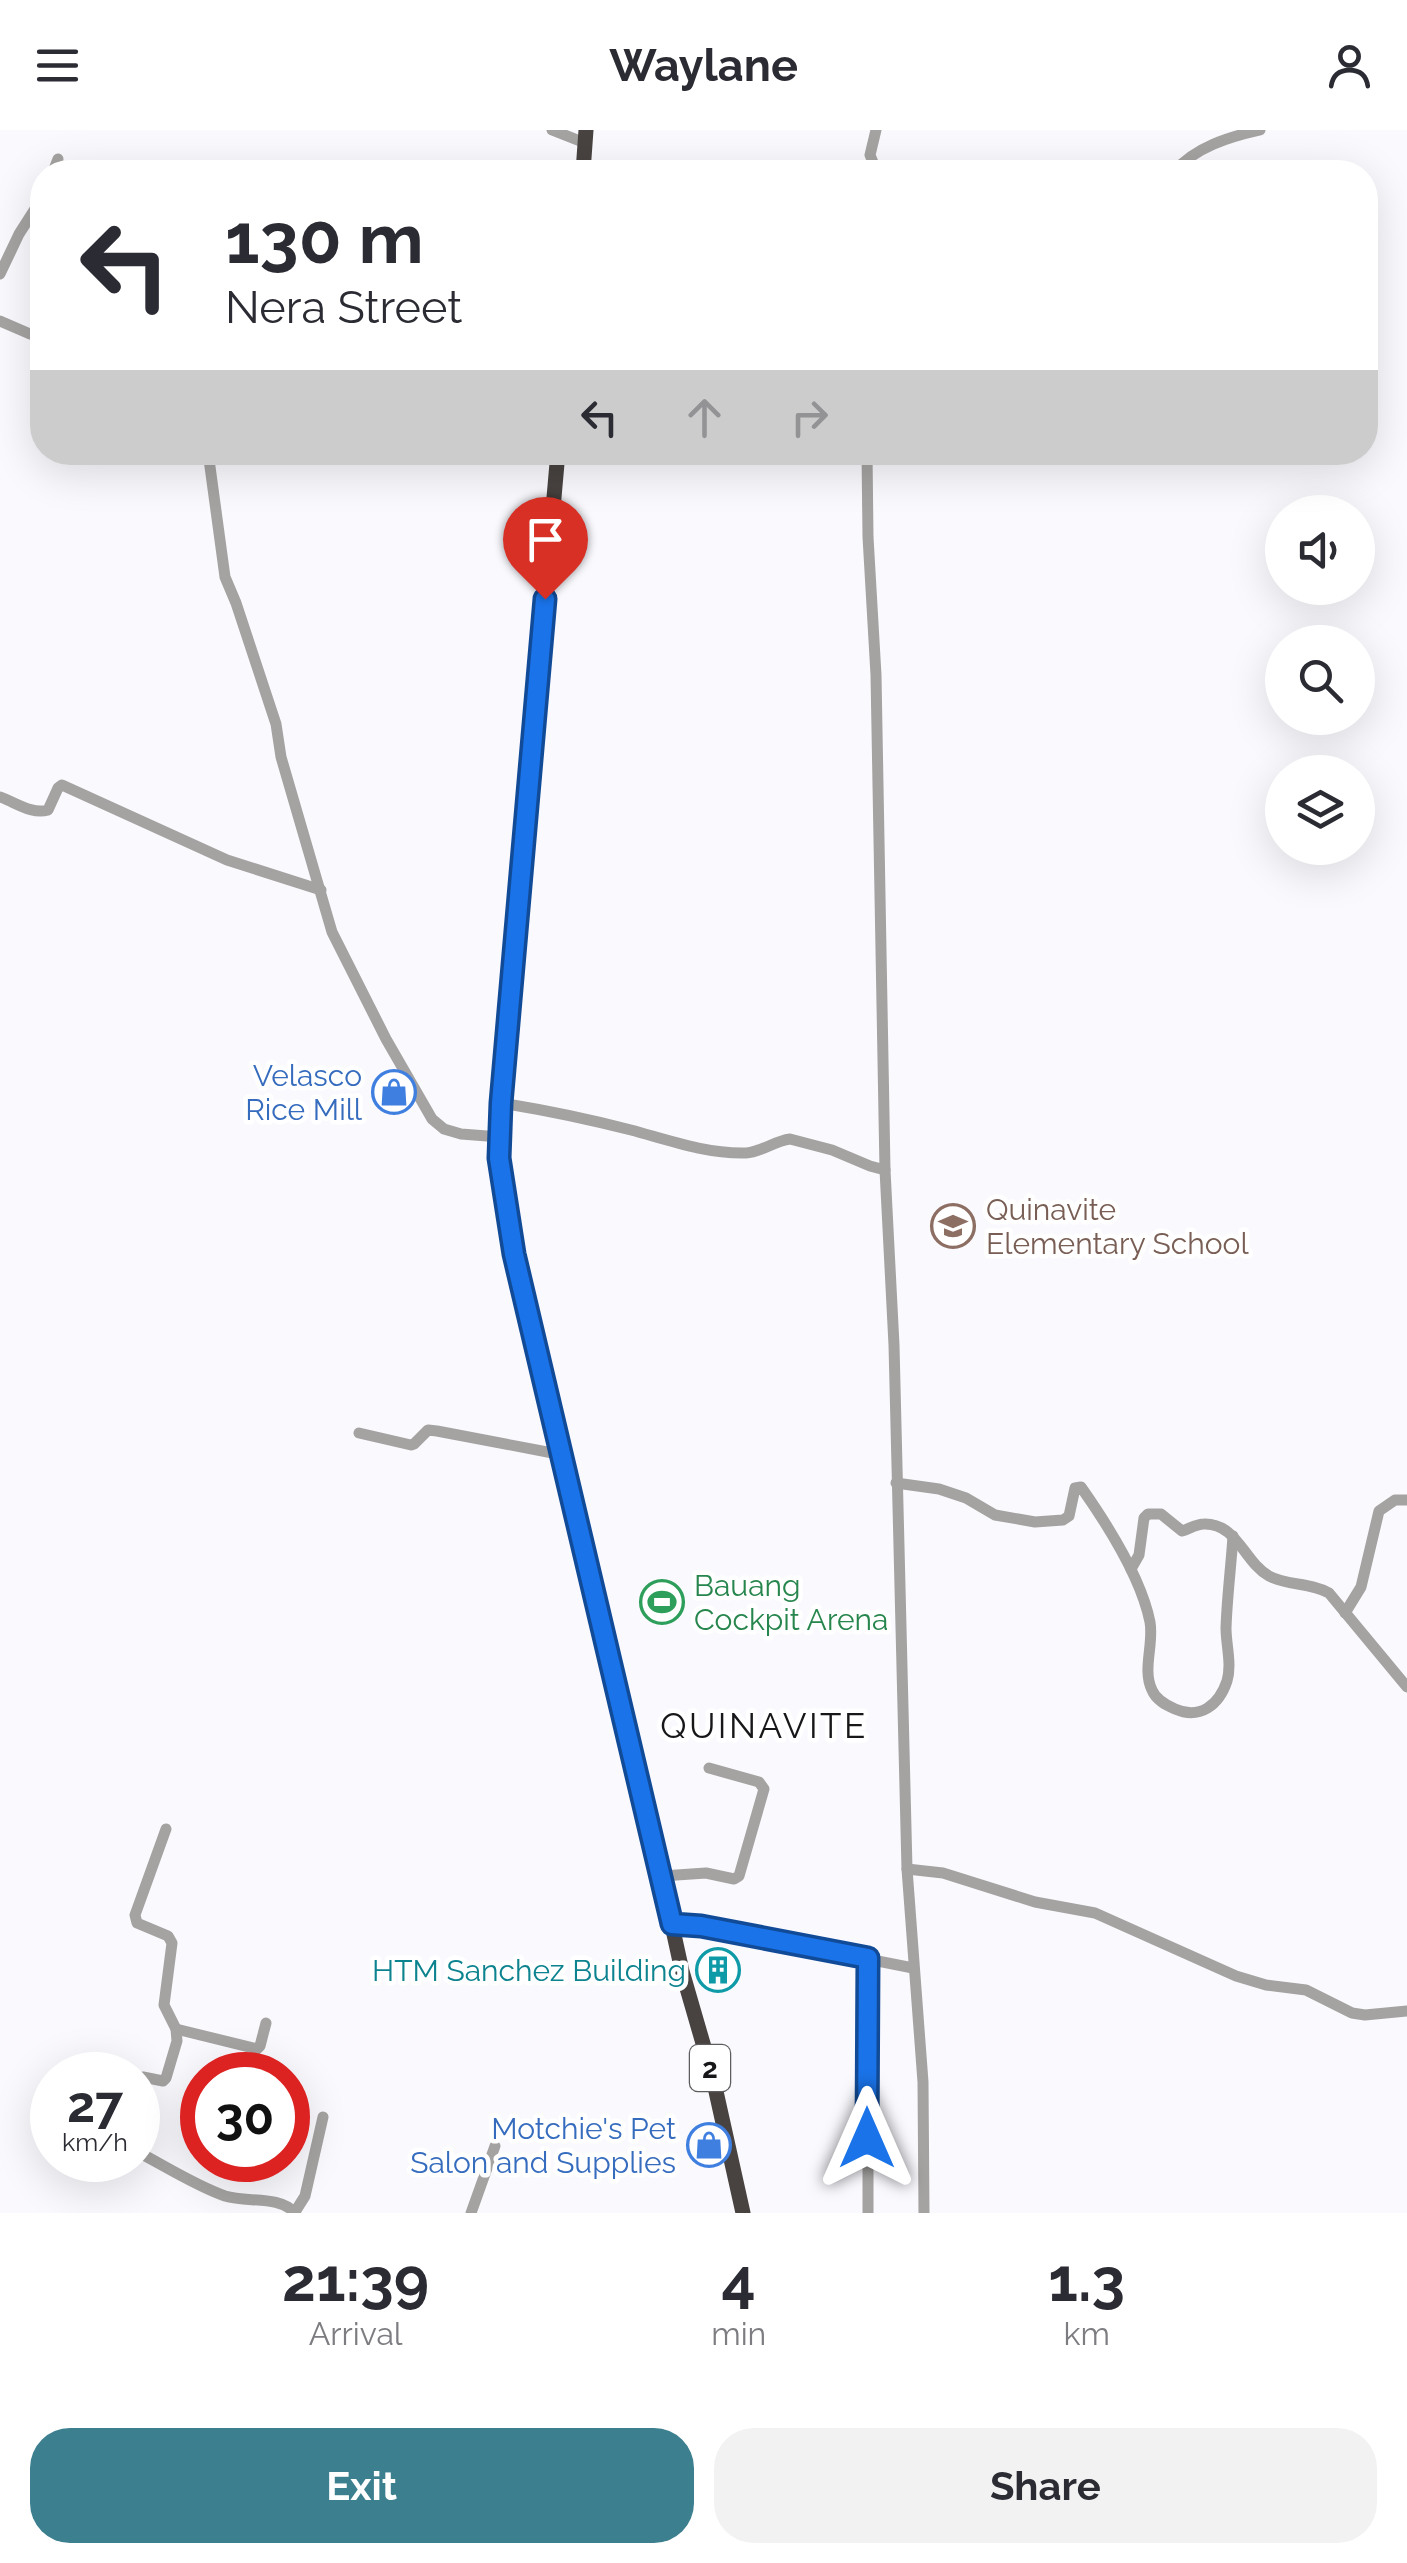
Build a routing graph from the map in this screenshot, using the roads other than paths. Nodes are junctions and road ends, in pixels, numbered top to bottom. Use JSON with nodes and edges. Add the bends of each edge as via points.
{"nodes":[{"id":1,"x":552,"y":130,"type":"edge"},
{"id":2,"x":876,"y":130,"type":"edge"},
{"id":3,"x":1260,"y":130,"type":"edge"},
{"id":4,"x":586,"y":136,"type":"edge"},
{"id":5,"x":871,"y":160,"type":"edge"},
{"id":6,"x":1188,"y":160,"type":"edge"},
{"id":7,"x":30,"y":217,"type":"edge"},
{"id":8,"x":0,"y":274,"type":"edge"},
{"id":9,"x":0,"y":321,"type":"edge"},
{"id":10,"x":30,"y":334,"type":"edge"},
{"id":11,"x":210,"y":465,"type":"edge"},
{"id":12,"x":557,"y":465,"type":"edge"},
{"id":13,"x":867,"y":465,"type":"edge"},
{"id":14,"x":0,"y":797,"type":"edge"},
{"id":15,"x":321,"y":890,"type":"junction"},
{"id":16,"x":501,"y":1103,"type":"junction"},
{"id":17,"x":500,"y":1137,"type":"junction"},
{"id":18,"x":885,"y":1170,"type":"junction"},
{"id":19,"x":360,"y":1433,"type":"dead end"},
{"id":20,"x":563,"y":1456,"type":"junction"},
{"id":21,"x":896,"y":1483,"type":"junction"},
{"id":22,"x":1407,"y":1500,"type":"edge"},
{"id":23,"x":1233,"y":1536,"type":"junction"},
{"id":24,"x":1131,"y":1569,"type":"junction"},
{"id":25,"x":1344,"y":1613,"type":"junction"},
{"id":26,"x":1407,"y":1687,"type":"edge"},
{"id":27,"x":709,"y":1768,"type":"dead end"},
{"id":28,"x":166,"y":1828,"type":"dead end"},
{"id":29,"x":907,"y":1869,"type":"junction"},
{"id":30,"x":662,"y":1876,"type":"junction"},
{"id":31,"x":672,"y":1924,"type":"junction"},
{"id":32,"x":868,"y":1958,"type":"junction"},
{"id":33,"x":913,"y":1968,"type":"junction"},
{"id":34,"x":1407,"y":2012,"type":"edge"},
{"id":35,"x":266,"y":2023,"type":"dead end"},
{"id":36,"x":176,"y":2029,"type":"junction"},
{"id":37,"x":160,"y":2080,"type":"edge"},
{"id":38,"x":323,"y":2117,"type":"dead end"},
{"id":39,"x":495,"y":2146,"type":"dead end"},
{"id":40,"x":160,"y":2163,"type":"edge"},
{"id":41,"x":244,"y":2198,"type":"junction"},
{"id":42,"x":295,"y":2212,"type":"edge"},
{"id":43,"x":240,"y":2213,"type":"edge"},
{"id":44,"x":471,"y":2213,"type":"edge"},
{"id":45,"x":742,"y":2213,"type":"edge"},
{"id":46,"x":868,"y":2213,"type":"edge"},
{"id":47,"x":924,"y":2213,"type":"edge"}],
"edges":[{"from":1,"to":4,"type":"street"},
{"from":2,"to":5,"type":"street"},
{"from":3,"to":6,"type":"street"},
{"from":7,"to":8,"type":"street"},
{"from":9,"to":10,"type":"street"},
{"from":11,"to":15,"type":"street","via":[[225,577],[276,724]]},
{"from":12,"to":16,"type":"highway","number":"2"},
{"from":13,"to":18,"type":"street"},
{"from":14,"to":15,"type":"street","via":[[43,812],[62,785],[216,855]]},
{"from":15,"to":17,"type":"street","via":[[332,932],[432,1120],[461,1134]]},
{"from":16,"to":17,"type":"highway","number":"2"},
{"from":16,"to":18,"type":"street","via":[[692,1147],[745,1153],[790,1139]]},
{"from":17,"to":20,"type":"highway","number":"2","via":[[514,1254]]},
{"from":18,"to":21,"type":"street"},
{"from":19,"to":20,"type":"street","via":[[414,1444],[428,1430]]},
{"from":20,"to":30,"type":"highway","number":"2"},
{"from":21,"to":24,"type":"street","via":[[939,1489],[995,1515],[1035,1522],[1069,1516],[1079,1486]]},
{"from":21,"to":29,"type":"street"},
{"from":22,"to":25,"type":"street","via":[[1379,1511],[1360,1587]]},
{"from":23,"to":24,"type":"street","via":[[1206,1524],[1182,1530],[1161,1514],[1148,1514]]},
{"from":23,"to":24,"type":"street","via":[[1229,1672],[1220,1694],[1200,1713],[1170,1707],[1151,1689],[1151,1629]]},
{"from":23,"to":25,"type":"street","via":[[1267,1575],[1319,1587]]},
{"from":25,"to":26,"type":"street"},
{"from":27,"to":30,"type":"street","via":[[758,1782],[764,1790],[739,1876]]},
{"from":28,"to":36,"type":"street","via":[[135,1915],[137,1923],[172,1943],[164,2006]]},
{"from":29,"to":33,"type":"street"},
{"from":29,"to":34,"type":"street","via":[[1094,1912],[1236,1976],[1306,1990],[1352,2013]]},
{"from":30,"to":31,"type":"highway","number":"2"},
{"from":31,"to":32,"type":"street"},
{"from":31,"to":45,"type":"highway","number":"2"},
{"from":32,"to":33,"type":"street"},
{"from":32,"to":46,"type":"street"},
{"from":33,"to":47,"type":"street"},
{"from":35,"to":36,"type":"street","via":[[257,2048]]},
{"from":36,"to":37,"type":"street","via":[[166,2078]]},
{"from":38,"to":42,"type":"street"},
{"from":39,"to":44,"type":"street"},
{"from":40,"to":41,"type":"street","via":[[224,2196]]},
{"from":41,"to":42,"type":"street"},
{"from":41,"to":43,"type":"street"}]}
